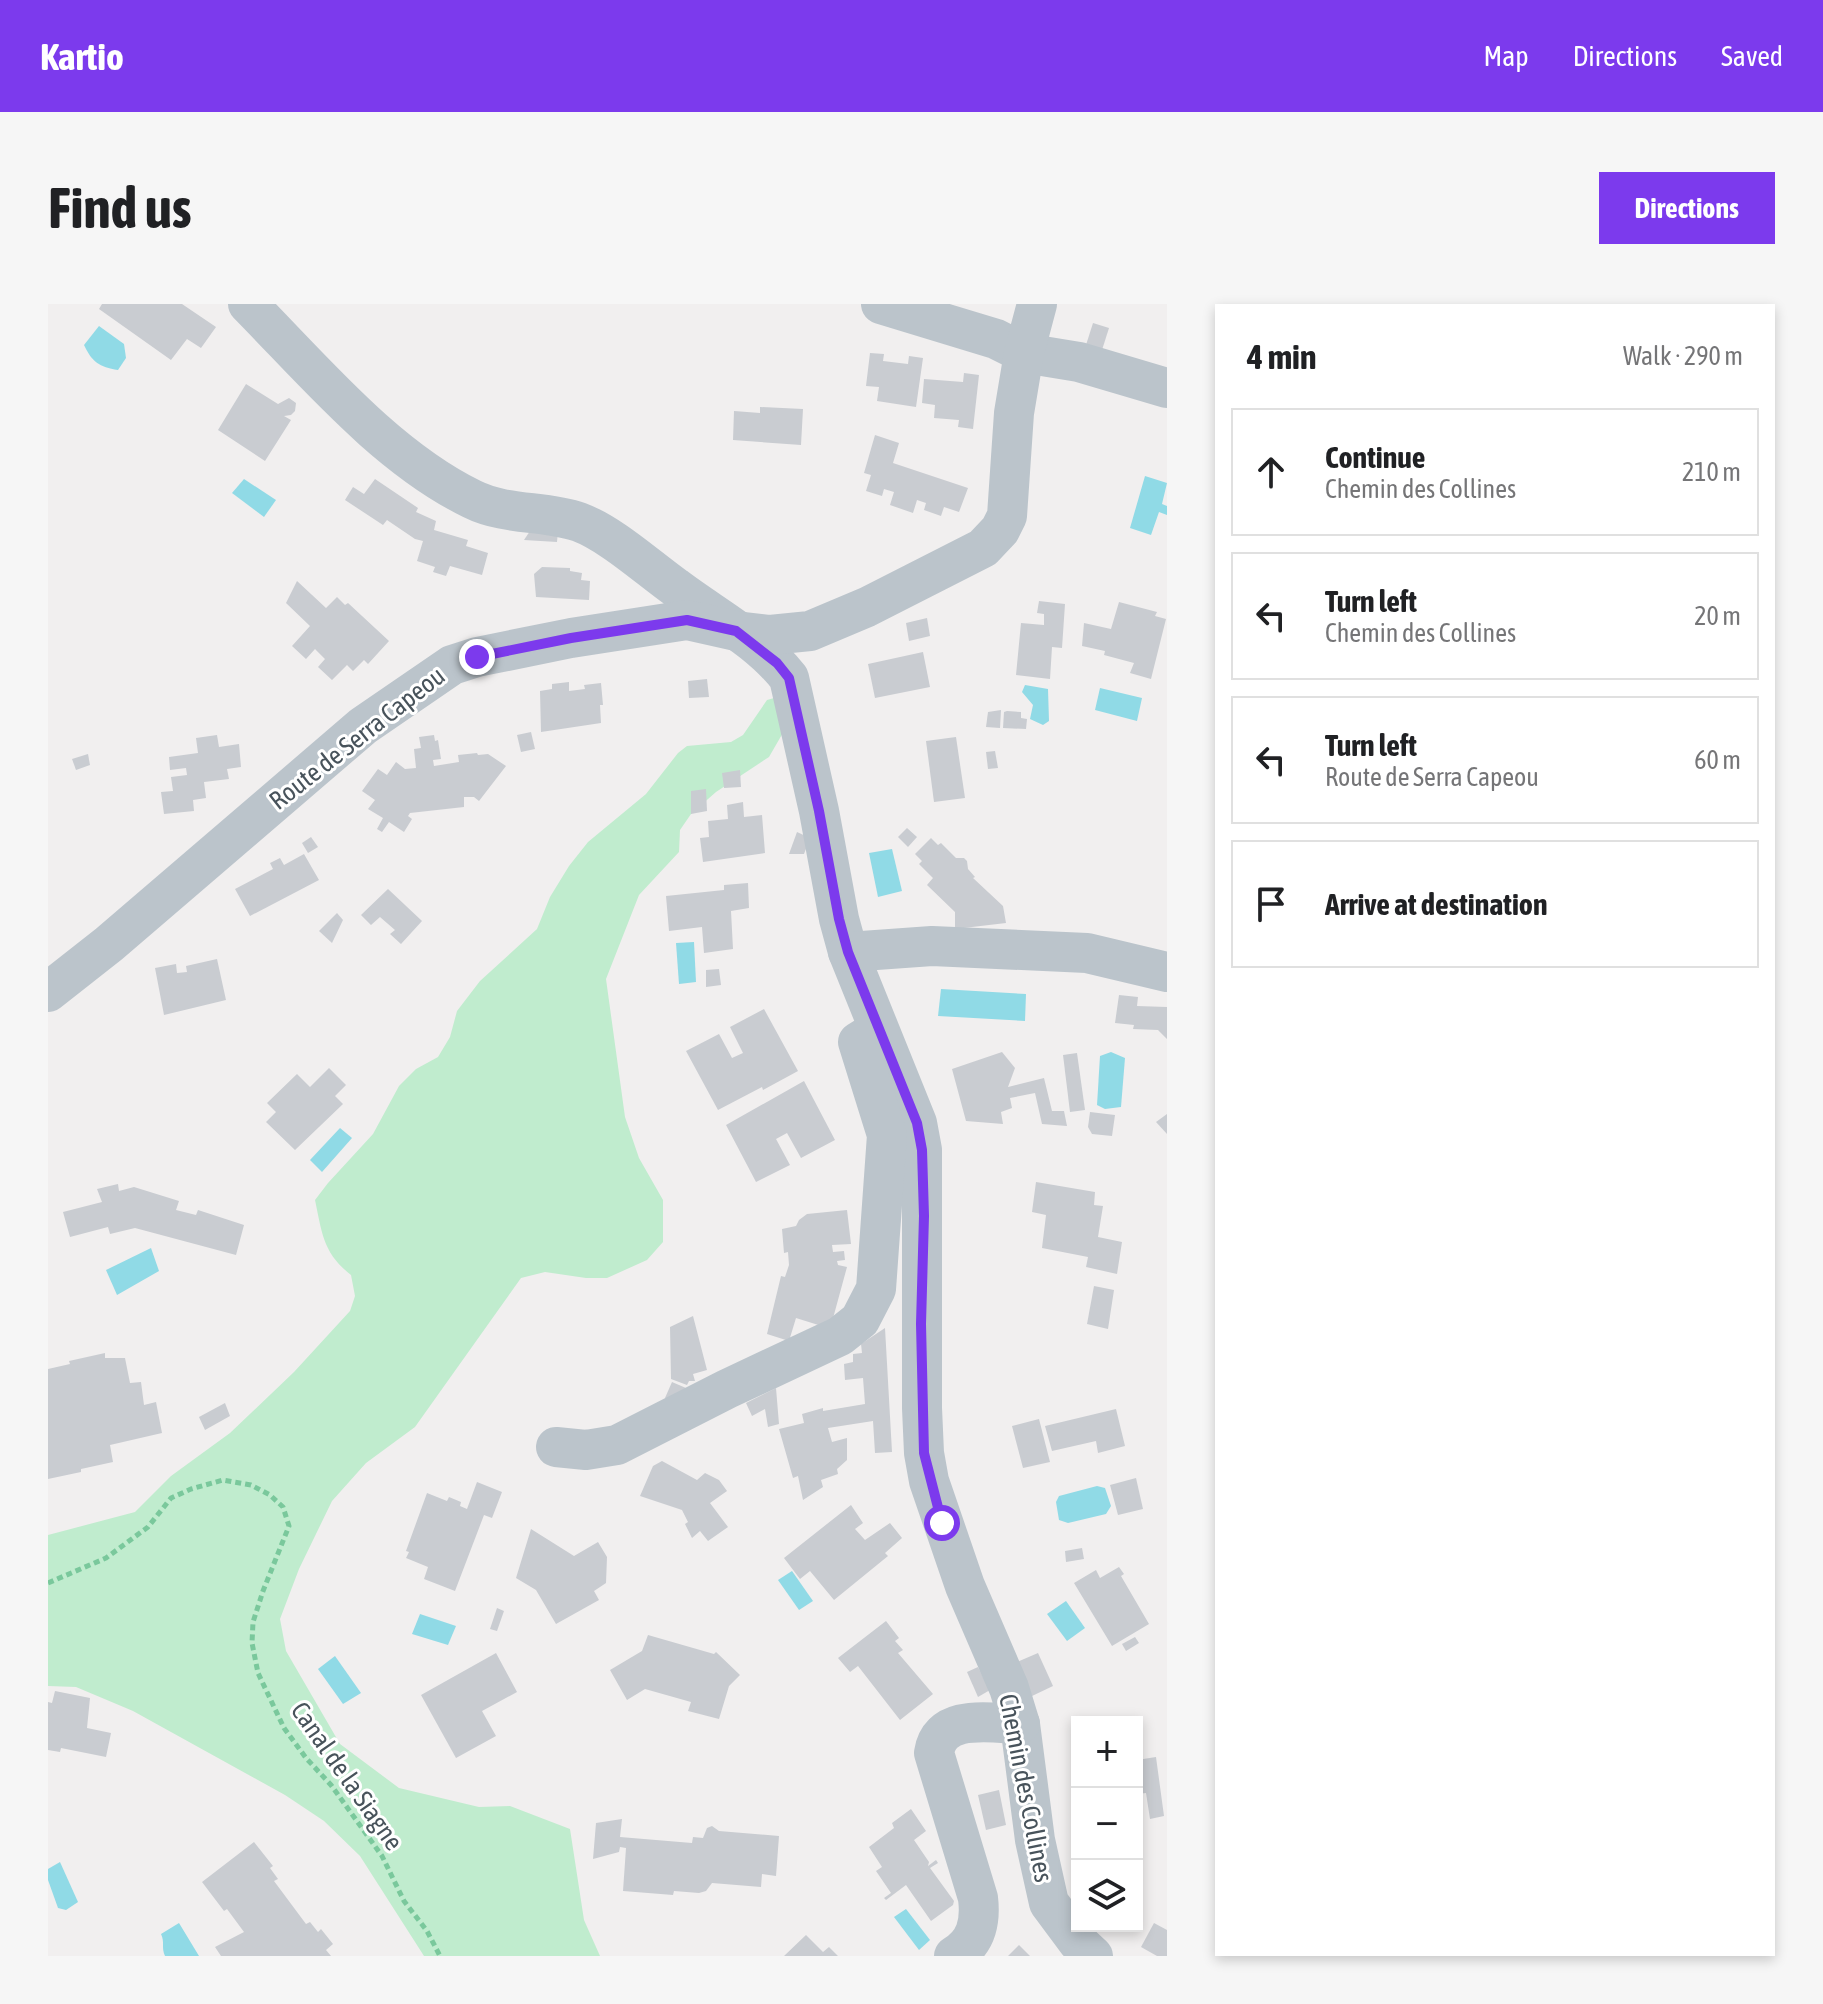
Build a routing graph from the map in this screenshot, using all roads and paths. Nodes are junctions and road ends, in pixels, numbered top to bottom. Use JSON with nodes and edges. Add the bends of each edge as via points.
{"nodes":[{"id":1,"x":248,"y":304,"type":"edge"},
{"id":2,"x":881,"y":304,"type":"edge"},
{"id":3,"x":1037,"y":304,"type":"edge"},
{"id":4,"x":1002,"y":332,"type":"edge"},
{"id":5,"x":1167,"y":388,"type":"edge"},
{"id":6,"x":736,"y":631,"type":"junction"},
{"id":7,"x":848,"y":952,"type":"junction"},
{"id":8,"x":1167,"y":972,"type":"edge"},
{"id":9,"x":48,"y":992,"type":"edge"},
{"id":10,"x":879,"y":1028,"type":"junction"},
{"id":11,"x":556,"y":1447,"type":"dead end"},
{"id":12,"x":48,"y":1583,"type":"edge"},
{"id":13,"x":1020,"y":1724,"type":"junction"},
{"id":14,"x":440,"y":1956,"type":"edge"},
{"id":15,"x":954,"y":1956,"type":"edge"},
{"id":16,"x":1093,"y":1956,"type":"edge"}],
"edges":[{"from":1,"to":6,"type":"street","name":"Chemin des Collines","via":[[339,400],[440,480],[494,508],[581,523]]},
{"from":2,"to":4,"type":"street"},
{"from":3,"to":4,"type":"street","name":"Route de Serra Capeou"},
{"from":4,"to":5,"type":"street"},
{"from":4,"to":6,"type":"street","name":"Route de Serra Capeou","via":[[1014,413],[1007,516],[1000,530],[983,548],[810,631]]},
{"from":6,"to":7,"type":"street","name":"Chemin des Collines","via":[[789,678]]},
{"from":6,"to":9,"type":"street","name":"Route de Serra Capeou","via":[[687,620],[660,622],[452,665],[363,726]]},
{"from":7,"to":8,"type":"street","via":[[932,946],[1087,953]]},
{"from":7,"to":10,"type":"street","name":"Chemin des Collines"},
{"from":10,"to":11,"type":"street","via":[[858,1042],[887,1135],[876,1289],[860,1320],[840,1336],[617,1445]]},
{"from":10,"to":13,"type":"street","name":"Chemin des Collines","via":[[917,1123],[922,1150],[922,1408],[929,1481]]},
{"from":12,"to":14,"type":"path","name":"Canal de la Siagne","via":[[106,1558],[148,1527],[171,1498],[191,1489],[223,1480],[251,1485],[283,1507],[289,1526],[253,1622],[258,1673],[284,1728],[382,1856]]},
{"from":13,"to":15,"type":"street","via":[[957,1724],[936,1741],[934,1753],[981,1917],[975,1935]]},
{"from":13,"to":16,"type":"street","name":"Chemin des Collines","via":[[1049,1903]]}]}
